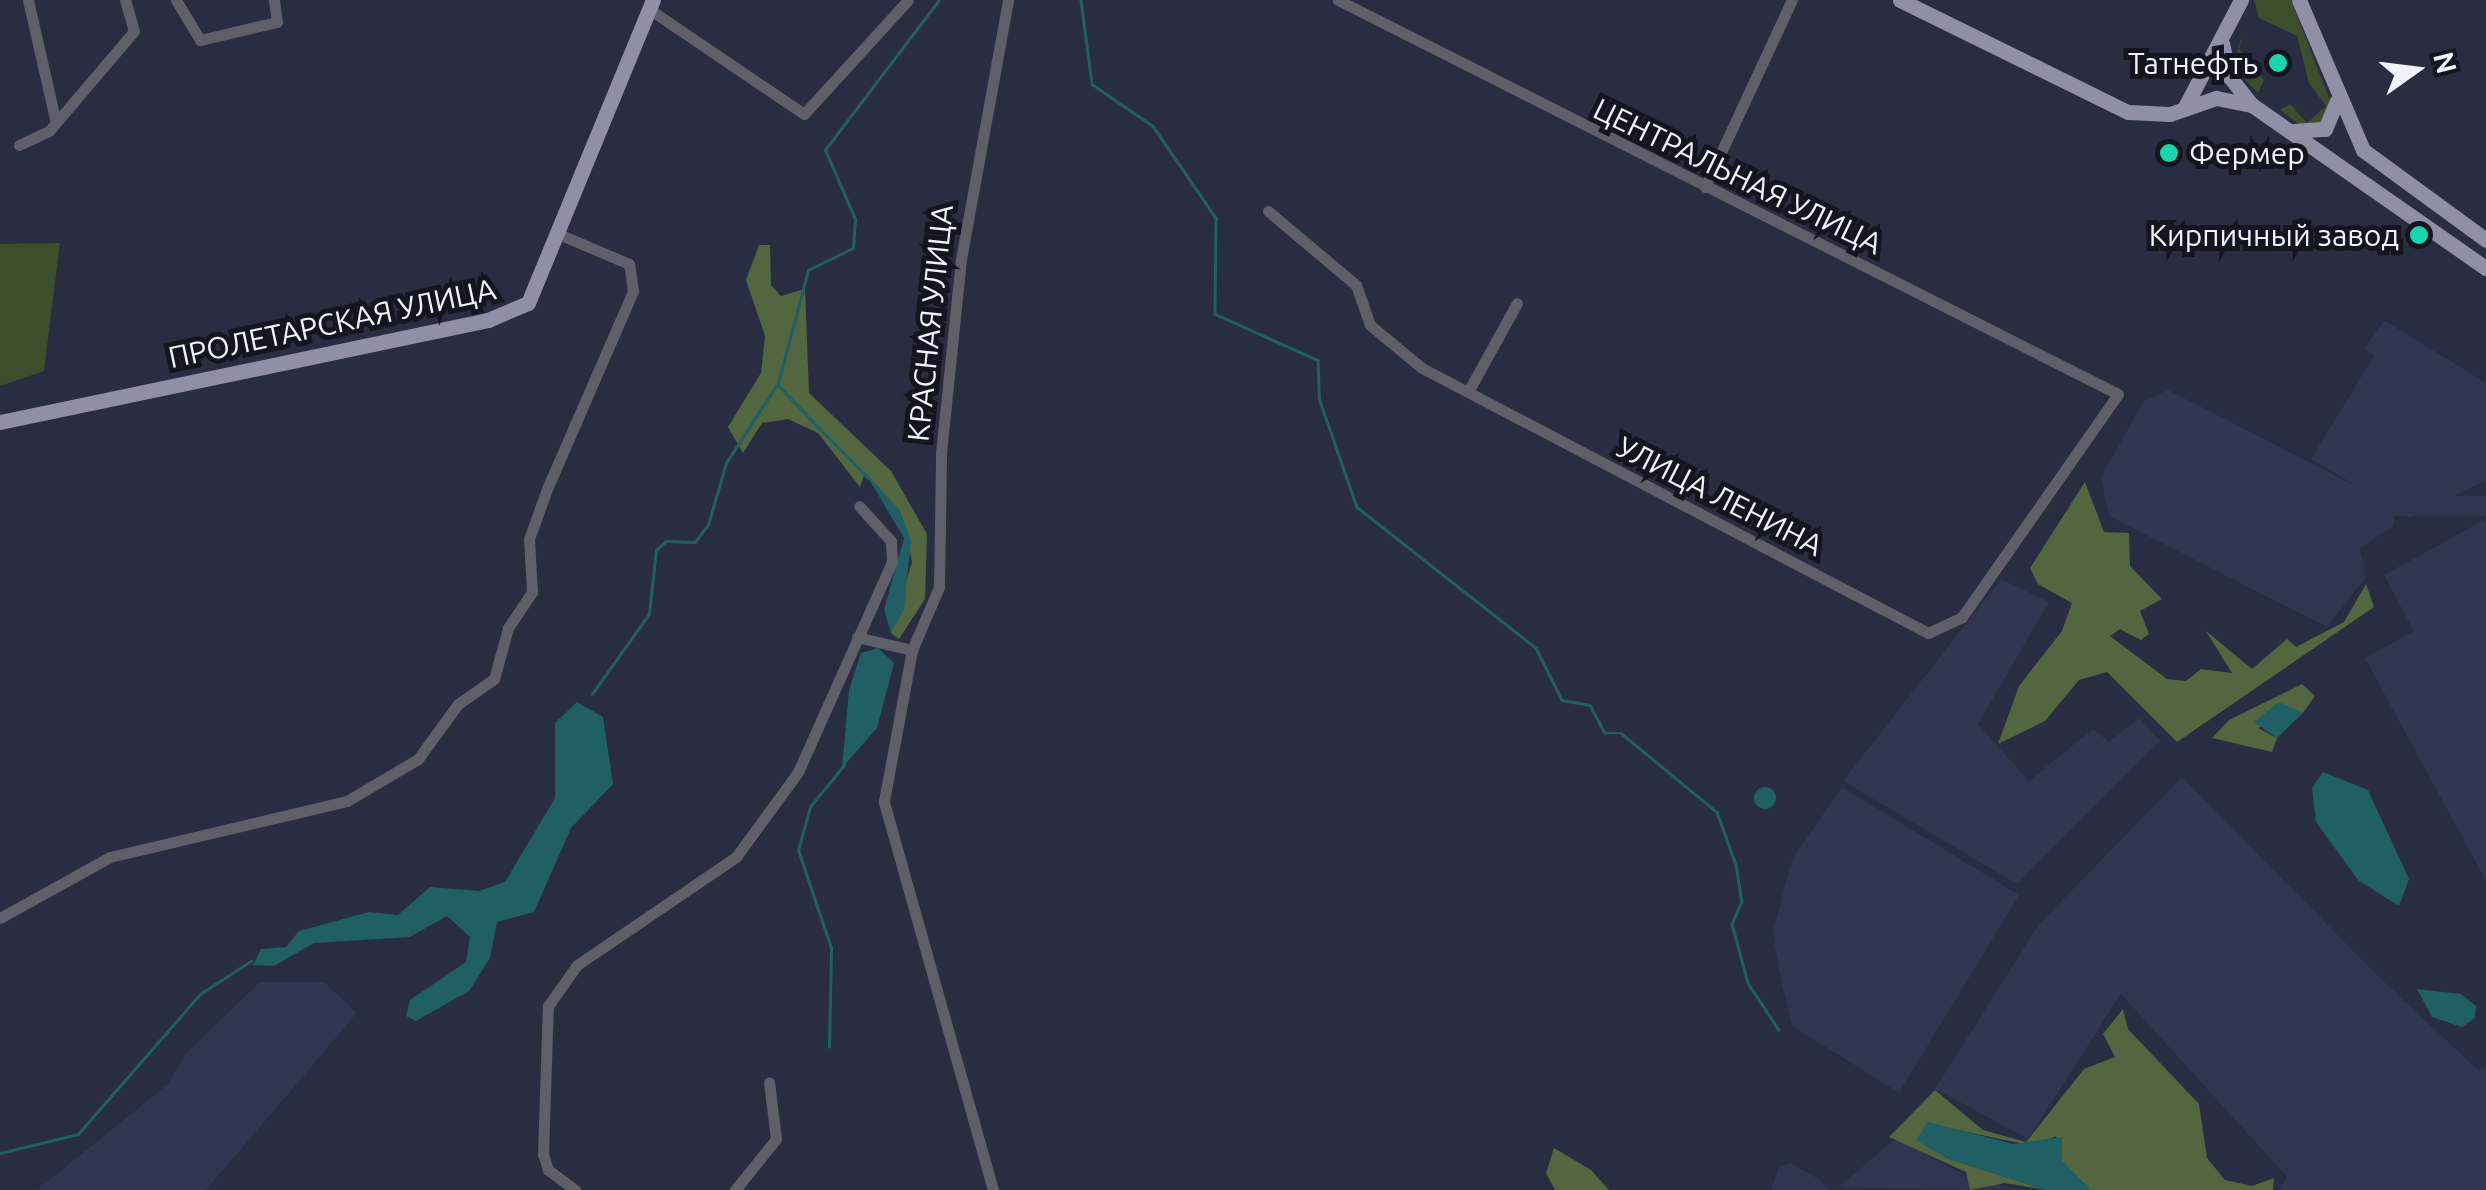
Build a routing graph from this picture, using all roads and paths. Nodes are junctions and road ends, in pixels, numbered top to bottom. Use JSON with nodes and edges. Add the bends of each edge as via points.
{"nodes":[{"id":1,"x":28,"y":0,"type":"edge"},
{"id":2,"x":125,"y":0,"type":"edge"},
{"id":3,"x":176,"y":0,"type":"edge"},
{"id":4,"x":274,"y":0,"type":"edge"},
{"id":5,"x":908,"y":0,"type":"edge"},
{"id":6,"x":1008,"y":0,"type":"edge"},
{"id":7,"x":1338,"y":0,"type":"edge"},
{"id":8,"x":1792,"y":0,"type":"edge"},
{"id":9,"x":1900,"y":0,"type":"edge"},
{"id":10,"x":2241,"y":0,"type":"edge"},
{"id":11,"x":2299,"y":0,"type":"edge"},
{"id":12,"x":651,"y":4,"type":"edge"},
{"id":13,"x":2222,"y":44,"type":"junction"},
{"id":14,"x":2337,"y":100,"type":"junction"},
{"id":15,"x":2252,"y":105,"type":"junction"},
{"id":16,"x":2182,"y":110,"type":"junction"},
{"id":17,"x":55,"y":118,"type":"junction"},
{"id":18,"x":2290,"y":130,"type":"junction"},
{"id":19,"x":19,"y":144,"type":"dead end"},
{"id":20,"x":1705,"y":187,"type":"junction"},
{"id":21,"x":1268,"y":211,"type":"dead end"},
{"id":22,"x":560,"y":235,"type":"junction"},
{"id":23,"x":2486,"y":240,"type":"edge"},
{"id":24,"x":2486,"y":268,"type":"edge"},
{"id":25,"x":1517,"y":303,"type":"dead end"},
{"id":26,"x":1468,"y":390,"type":"junction"},
{"id":27,"x":0,"y":422,"type":"edge"},
{"id":28,"x":859,"y":506,"type":"dead end"},
{"id":29,"x":1952,"y":628,"type":"joint"},
{"id":30,"x":857,"y":638,"type":"junction"},
{"id":31,"x":912,"y":650,"type":"junction"},
{"id":32,"x":0,"y":918,"type":"edge"},
{"id":33,"x":768,"y":1082,"type":"dead end"},
{"id":34,"x":575,"y":1190,"type":"edge"},
{"id":35,"x":735,"y":1190,"type":"edge"},
{"id":36,"x":994,"y":1190,"type":"edge"}],
"edges":[{"from":1,"to":17,"type":"street"},
{"from":2,"to":17,"type":"street","via":[[134,31]]},
{"from":3,"to":4,"type":"street","via":[[200,40],[277,22]]},
{"from":5,"to":12,"type":"street","via":[[804,114]]},
{"from":6,"to":31,"type":"street","name":"КРАСНАЯ УЛИЦА","via":[[961,258],[941,453],[939,587]]},
{"from":7,"to":20,"type":"street","name":"ЦЕНТРАЛЬНАЯ УЛИЦА"},
{"from":8,"to":20,"type":"street"},
{"from":9,"to":16,"type":"main road","via":[[2128,112]]},
{"from":10,"to":13,"type":"main road"},
{"from":11,"to":14,"type":"main road"},
{"from":12,"to":22,"type":"main road","name":"ПРОЛЕТАРСКАЯ УЛИЦА","via":[[607,95]]},
{"from":13,"to":15,"type":"main road","via":[[2229,76]]},
{"from":13,"to":16,"type":"main road"},
{"from":14,"to":18,"type":"main road","via":[[2325,128]]},
{"from":14,"to":23,"type":"main road","via":[[2378,167]]},
{"from":15,"to":16,"type":"main road","via":[[2216,98]]},
{"from":15,"to":18,"type":"main road"},
{"from":17,"to":19,"type":"street"},
{"from":18,"to":24,"type":"main road"},
{"from":20,"to":29,"type":"street","name":"ЦЕНТРАЛЬНАЯ УЛИЦА","via":[[2118,394]]},
{"from":21,"to":26,"type":"street","name":"УЛИЦА ЛЕНИНА","via":[[1356,285],[1370,325]]},
{"from":22,"to":27,"type":"main road","name":"ПРОЛЕТАРСКАЯ УЛИЦА","via":[[541,288],[511,313]]},
{"from":22,"to":32,"type":"street","via":[[629,264],[633,291],[542,506],[530,540],[532,592],[508,628],[494,679],[458,704],[418,758],[347,801],[110,858]]},
{"from":25,"to":26,"type":"street"},
{"from":26,"to":29,"type":"street","name":"УЛИЦА ЛЕНИНА","via":[[1928,632]]},
{"from":28,"to":30,"type":"street","via":[[891,541],[892,562]]},
{"from":30,"to":31,"type":"street"},
{"from":30,"to":34,"type":"street","via":[[798,772],[736,857],[558,984],[548,1006],[543,1154],[548,1170]]},
{"from":31,"to":36,"type":"street","name":"КРАСНАЯ УЛИЦА","via":[[884,800]]},
{"from":33,"to":35,"type":"street","via":[[776,1139]]}]}
